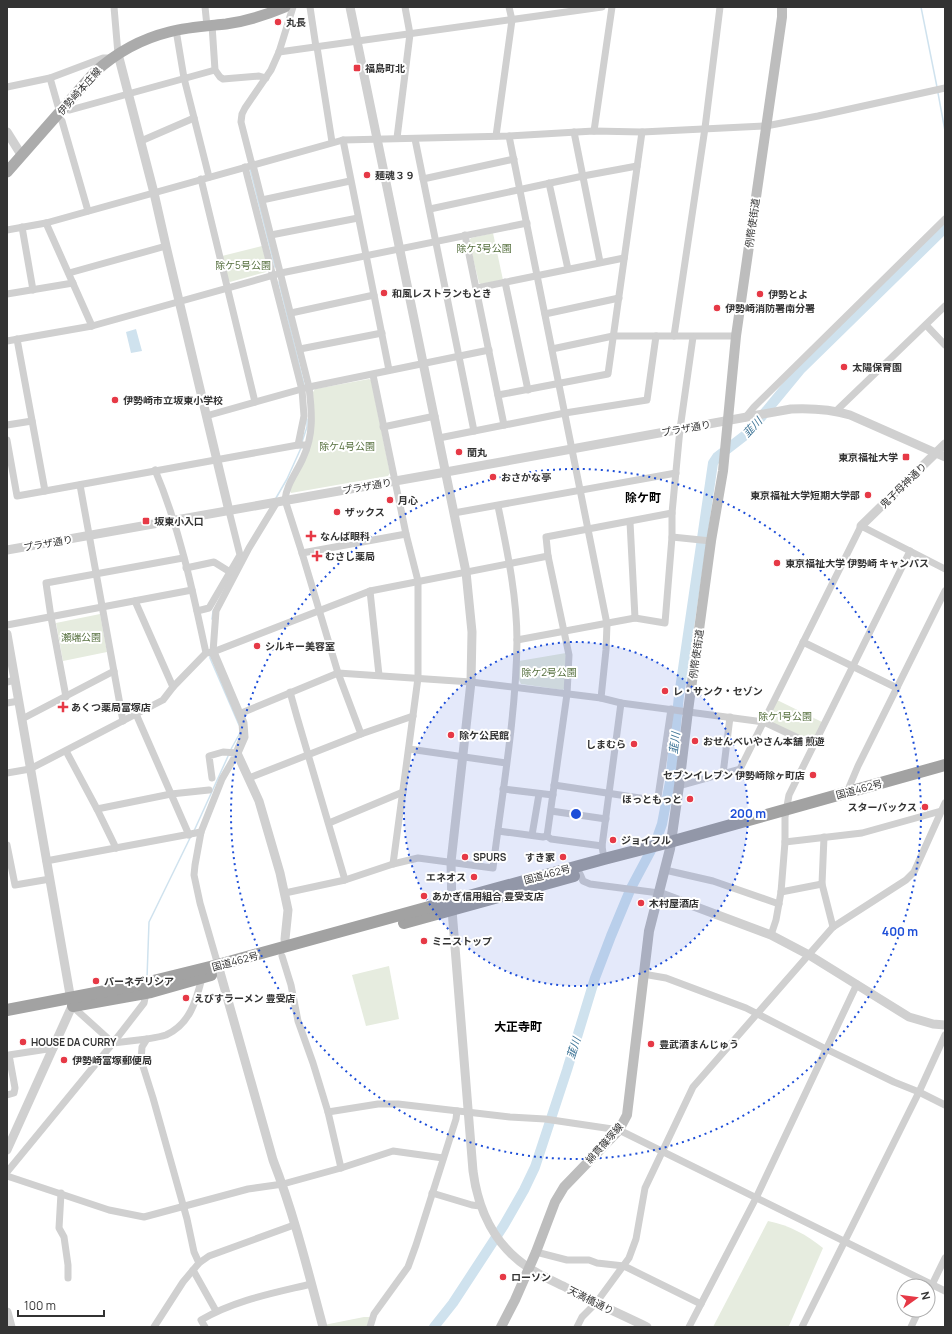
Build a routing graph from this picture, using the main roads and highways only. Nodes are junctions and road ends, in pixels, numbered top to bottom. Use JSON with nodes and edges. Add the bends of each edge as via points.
{"nodes":[{"id":1,"x":285,"y":7,"type":"edge"},
{"id":2,"x":782,"y":7,"type":"edge"},
{"id":3,"x":7,"y":172,"type":"edge"},
{"id":4,"x":945,"y":765,"type":"edge"},
{"id":5,"x":945,"y":774,"type":"edge"},
{"id":6,"x":786,"y":813,"type":"junction"},
{"id":7,"x":670,"y":846,"type":"junction"},
{"id":8,"x":648,"y":851,"type":"junction"},
{"id":9,"x":659,"y":893,"type":"joint"},
{"id":10,"x":452,"y":905,"type":"junction"},
{"id":11,"x":219,"y":969,"type":"junction"},
{"id":12,"x":71,"y":1002,"type":"junction"},
{"id":13,"x":7,"y":1010,"type":"edge"},
{"id":14,"x":7,"y":1018,"type":"edge"},
{"id":15,"x":501,"y":1327,"type":"edge"}],
"edges":[{"from":1,"to":3,"type":"main road","name":"伊勢崎本庄線","via":[[255,18],[176,30],[143,40],[114,56],[95,72]]},
{"from":2,"to":7,"type":"main road","name":"例幣使街道","via":[[736,336],[724,462]]},
{"from":4,"to":6,"type":"highway","name":"国道462号","via":[[847,792]]},
{"from":5,"to":6,"type":"highway","name":"国道462号"},
{"from":6,"to":7,"type":"highway","name":"国道462号"},
{"from":7,"to":8,"type":"highway","name":"国道462号"},
{"from":7,"to":9,"type":"main road","name":"例幣使街道"},
{"from":8,"to":10,"type":"highway","name":"国道462号","via":[[580,874]]},
{"from":8,"to":10,"type":"highway","name":"国道462号","via":[[604,859]]},
{"from":9,"to":15,"type":"main road","name":"綿貫篠塚線","via":[[649,931],[627,1115],[618,1130],[564,1187],[555,1202],[536,1252]]},
{"from":10,"to":11,"type":"highway","name":"国道462号"},
{"from":11,"to":12,"type":"highway","name":"国道462号","via":[[137,985]]},
{"from":11,"to":12,"type":"highway","name":"国道462号","via":[[202,978],[146,993]]},
{"from":12,"to":13,"type":"highway","name":"国道462号"},
{"from":12,"to":14,"type":"highway","name":"国道462号"}]}
